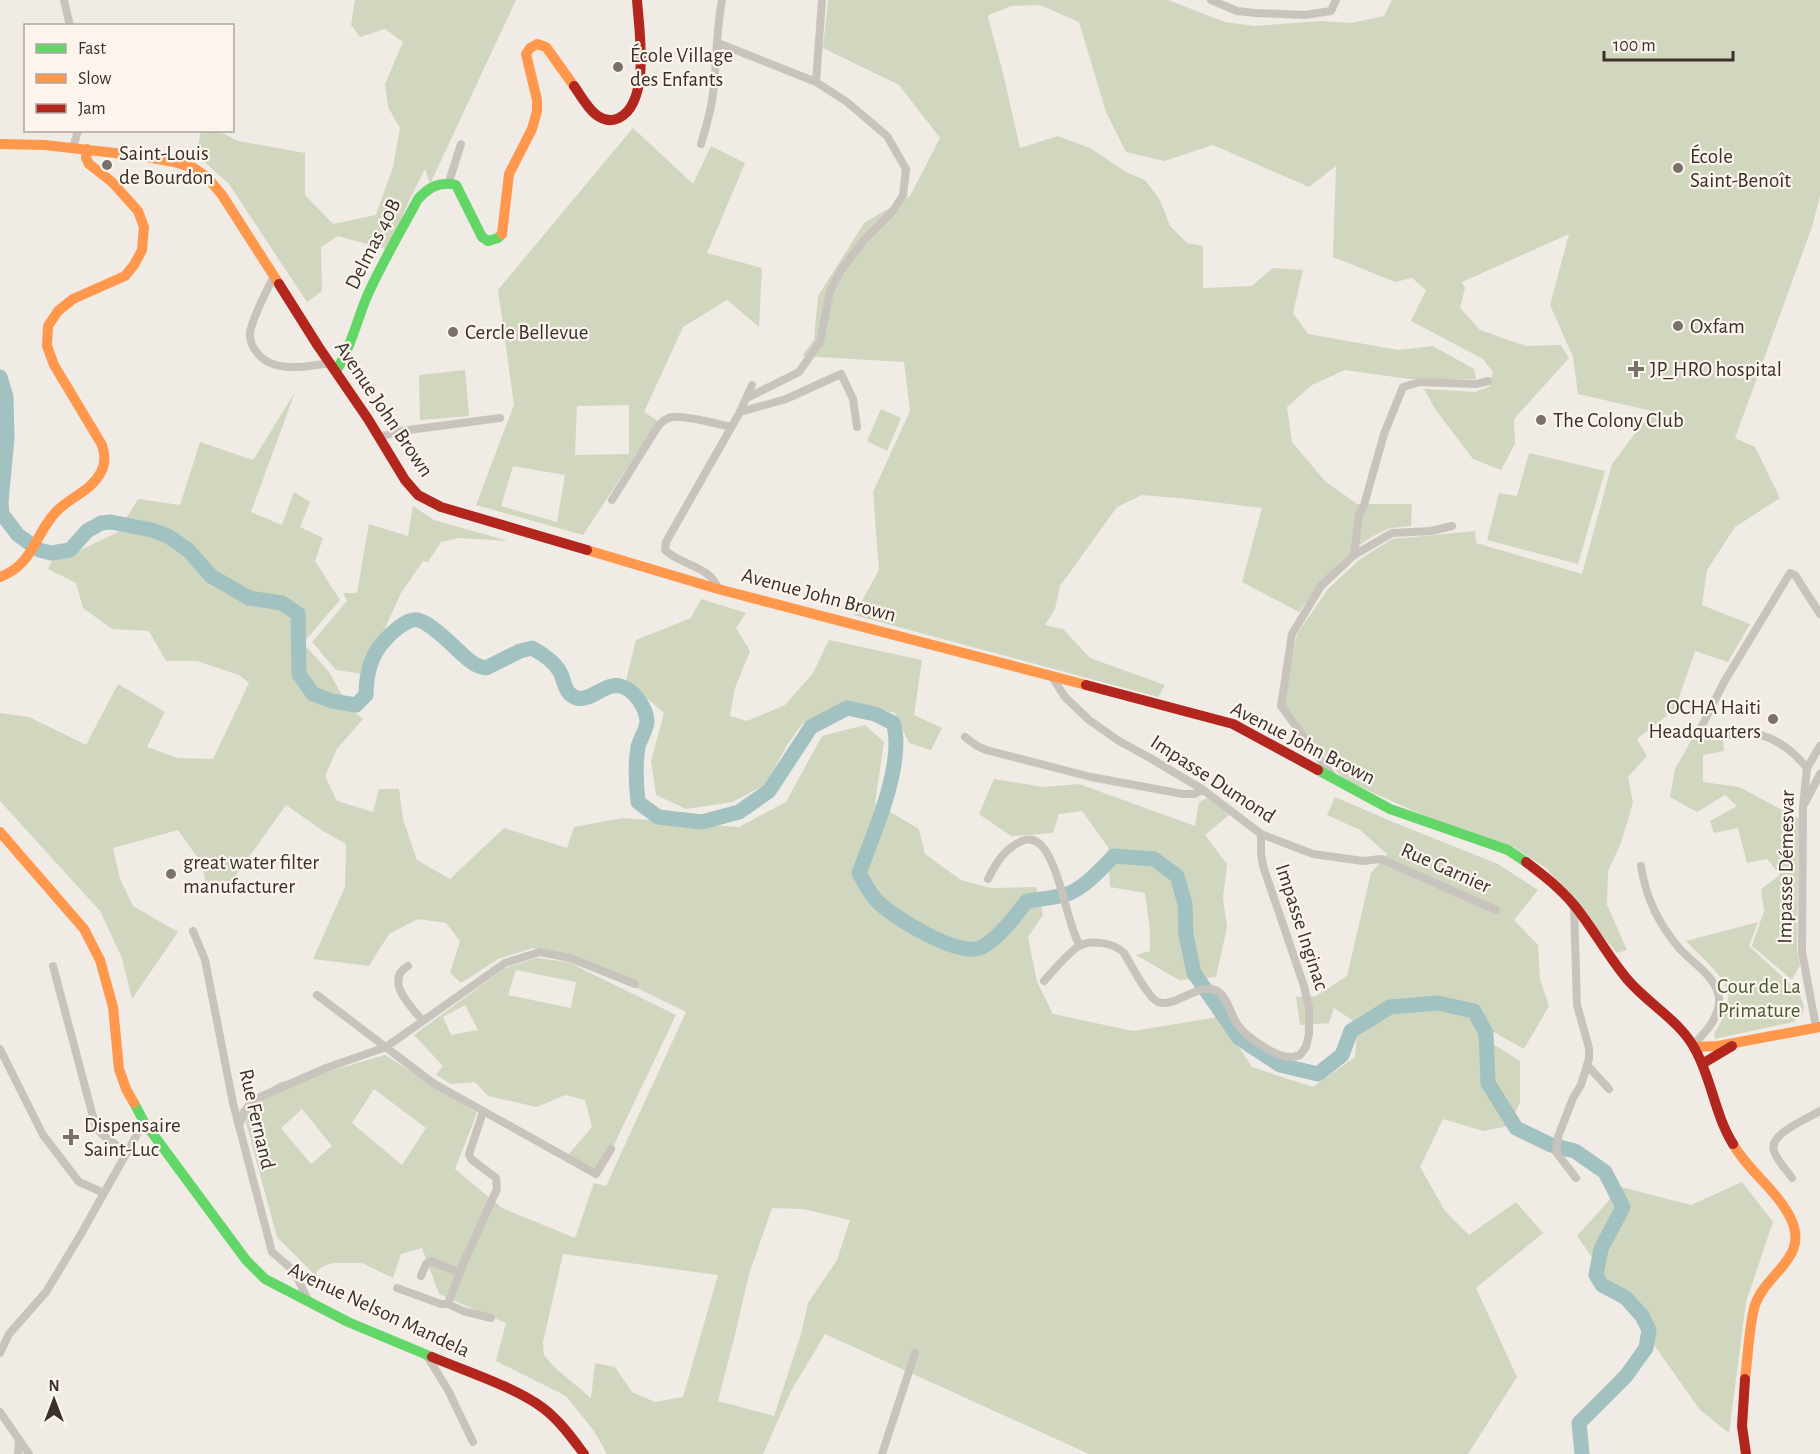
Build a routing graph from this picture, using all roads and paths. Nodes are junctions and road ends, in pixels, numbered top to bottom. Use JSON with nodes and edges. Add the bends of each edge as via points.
{"nodes":[{"id":1,"x":64,"y":0,"type":"edge"},
{"id":2,"x":637,"y":0,"type":"edge"},
{"id":3,"x":723,"y":0,"type":"edge"},
{"id":4,"x":822,"y":0,"type":"edge"},
{"id":5,"x":1211,"y":0,"type":"edge"},
{"id":6,"x":1336,"y":0,"type":"edge"},
{"id":7,"x":70,"y":24,"type":"edge"},
{"id":8,"x":718,"y":43,"type":"junction"},
{"id":9,"x":816,"y":82,"type":"junction"},
{"id":10,"x":77,"y":132,"type":"edge"},
{"id":11,"x":0,"y":144,"type":"edge"},
{"id":12,"x":461,"y":144,"type":"dead end"},
{"id":13,"x":701,"y":144,"type":"dead end"},
{"id":14,"x":73,"y":148,"type":"junction"},
{"id":15,"x":87,"y":149,"type":"junction"},
{"id":16,"x":449,"y":182,"type":"junction"},
{"id":17,"x":274,"y":276,"type":"junction"},
{"id":18,"x":333,"y":367,"type":"junction"},
{"id":19,"x":1488,"y":381,"type":"dead end"},
{"id":20,"x":752,"y":385,"type":"dead end"},
{"id":21,"x":747,"y":398,"type":"junction"},
{"id":22,"x":740,"y":412,"type":"junction"},
{"id":23,"x":500,"y":418,"type":"dead end"},
{"id":24,"x":731,"y":427,"type":"junction"},
{"id":25,"x":857,"y":427,"type":"dead end"},
{"id":26,"x":379,"y":437,"type":"junction"},
{"id":27,"x":612,"y":500,"type":"dead end"},
{"id":28,"x":1452,"y":526,"type":"dead end"},
{"id":29,"x":1354,"y":555,"type":"junction"},
{"id":30,"x":0,"y":577,"type":"edge"},
{"id":31,"x":718,"y":589,"type":"junction"},
{"id":32,"x":1820,"y":614,"type":"edge"},
{"id":33,"x":1292,"y":615,"type":"dead end"},
{"id":34,"x":1301,"y":620,"type":"junction"},
{"id":35,"x":1052,"y":676,"type":"junction"},
{"id":36,"x":965,"y":737,"type":"dead end"},
{"id":37,"x":1820,"y":746,"type":"edge"},
{"id":38,"x":1807,"y":768,"type":"junction"},
{"id":39,"x":1820,"y":774,"type":"edge"},
{"id":40,"x":1337,"y":782,"type":"junction"},
{"id":41,"x":1202,"y":789,"type":"junction"},
{"id":42,"x":1803,"y":807,"type":"junction"},
{"id":43,"x":0,"y":832,"type":"edge"},
{"id":44,"x":1261,"y":834,"type":"junction"},
{"id":45,"x":1381,"y":859,"type":"joint"},
{"id":46,"x":1641,"y":866,"type":"dead end"},
{"id":47,"x":988,"y":879,"type":"dead end"},
{"id":48,"x":1574,"y":905,"type":"junction"},
{"id":49,"x":1496,"y":910,"type":"dead end"},
{"id":50,"x":193,"y":931,"type":"dead end"},
{"id":51,"x":1080,"y":945,"type":"junction"},
{"id":52,"x":53,"y":966,"type":"dead end"},
{"id":53,"x":408,"y":966,"type":"dead end"},
{"id":54,"x":1044,"y":981,"type":"dead end"},
{"id":55,"x":635,"y":984,"type":"dead end"},
{"id":56,"x":317,"y":995,"type":"dead end"},
{"id":57,"x":422,"y":1020,"type":"junction"},
{"id":58,"x":1818,"y":1027,"type":"edge"},
{"id":59,"x":1737,"y":1042,"type":"junction"},
{"id":60,"x":1694,"y":1046,"type":"junction"},
{"id":61,"x":386,"y":1047,"type":"junction"},
{"id":62,"x":0,"y":1048,"type":"edge"},
{"id":63,"x":1702,"y":1064,"type":"junction"},
{"id":64,"x":1587,"y":1065,"type":"junction"},
{"id":65,"x":1609,"y":1089,"type":"dead end"},
{"id":66,"x":1820,"y":1111,"type":"edge"},
{"id":67,"x":483,"y":1112,"type":"junction"},
{"id":68,"x":144,"y":1122,"type":"junction"},
{"id":69,"x":239,"y":1126,"type":"junction"},
{"id":70,"x":611,"y":1149,"type":"dead end"},
{"id":71,"x":126,"y":1153,"type":"junction"},
{"id":72,"x":1576,"y":1178,"type":"dead end"},
{"id":73,"x":1792,"y":1179,"type":"dead end"},
{"id":74,"x":105,"y":1193,"type":"junction"},
{"id":75,"x":460,"y":1272,"type":"junction"},
{"id":76,"x":421,"y":1276,"type":"dead end"},
{"id":77,"x":397,"y":1288,"type":"dead end"},
{"id":78,"x":309,"y":1302,"type":"junction"},
{"id":79,"x":448,"y":1304,"type":"junction"},
{"id":80,"x":491,"y":1318,"type":"dead end"},
{"id":81,"x":0,"y":1353,"type":"edge"},
{"id":82,"x":915,"y":1353,"type":"dead end"},
{"id":83,"x":427,"y":1356,"type":"junction"},
{"id":84,"x":0,"y":1412,"type":"edge"},
{"id":85,"x":19,"y":1441,"type":"junction"},
{"id":86,"x":473,"y":1443,"type":"dead end"},
{"id":87,"x":18,"y":1454,"type":"edge"},
{"id":88,"x":29,"y":1454,"type":"edge"},
{"id":89,"x":584,"y":1454,"type":"edge"},
{"id":90,"x":882,"y":1454,"type":"edge"},
{"id":91,"x":1746,"y":1454,"type":"edge"}],
"edges":[{"from":1,"to":7,"type":"street"},
{"from":2,"to":16,"type":"main road","via":[[637,96],[619,118],[611,120],[592,113],[551,53],[540,44],[529,48],[526,54],[537,111],[509,174],[503,233],[498,238],[488,241],[482,237],[460,190]]},
{"from":3,"to":8,"type":"street"},
{"from":4,"to":9,"type":"street"},
{"from":5,"to":6,"type":"street","via":[[1255,14],[1305,15],[1331,11]]},
{"from":8,"to":9,"type":"street"},
{"from":8,"to":13,"type":"street","via":[[713,95]]},
{"from":9,"to":21,"type":"street","via":[[887,136],[906,169],[903,195],[841,270],[830,291],[820,342],[799,372]]},
{"from":10,"to":14,"type":"street"},
{"from":11,"to":14,"type":"main road","name":"Avenue John Brown"},
{"from":12,"to":16,"type":"street"},
{"from":14,"to":15,"type":"main road","name":"Avenue John Brown"},
{"from":15,"to":17,"type":"main road","name":"Avenue John Brown","via":[[154,158],[202,174],[218,188]]},
{"from":15,"to":30,"type":"main road","via":[[89,164],[138,211],[144,227],[142,250],[125,276],[73,298],[48,326],[47,346],[54,365],[106,458],[89,489],[58,509],[20,567]]},
{"from":16,"to":18,"type":"main road","name":"Delmas 40B","via":[[434,186],[418,199],[362,307],[341,364]]},
{"from":17,"to":18,"type":"main road","name":"Avenue John Brown"},
{"from":17,"to":18,"type":"street","via":[[250,333],[252,347],[276,366]]},
{"from":18,"to":26,"type":"main road","name":"Avenue John Brown"},
{"from":19,"to":29,"type":"street","via":[[1420,382],[1403,387],[1359,515]]},
{"from":20,"to":21,"type":"street"},
{"from":21,"to":22,"type":"street"},
{"from":22,"to":24,"type":"street"},
{"from":22,"to":25,"type":"street","via":[[786,399],[841,374],[853,399]]},
{"from":23,"to":26,"type":"street"},
{"from":24,"to":27,"type":"street","via":[[682,417],[663,420]]},
{"from":24,"to":31,"type":"street","via":[[665,550],[716,581]]},
{"from":26,"to":31,"type":"main road","name":"Avenue John Brown","via":[[418,495],[441,507]]},
{"from":28,"to":29,"type":"street","via":[[1392,534]]},
{"from":29,"to":34,"type":"street","via":[[1321,586]]},
{"from":31,"to":35,"type":"main road","name":"Avenue John Brown"},
{"from":32,"to":38,"type":"street","via":[[1796,575],[1790,573],[1701,728],[1716,735],[1755,734],[1777,742]]},
{"from":33,"to":34,"type":"street"},
{"from":34,"to":40,"type":"street","via":[[1292,633],[1281,706]]},
{"from":35,"to":40,"type":"main road","name":"Avenue John Brown","via":[[1233,724]]},
{"from":35,"to":41,"type":"street","name":"Impasse Dumond","via":[[1065,698],[1089,720]]},
{"from":36,"to":41,"type":"street","via":[[986,750],[1091,777],[1183,794],[1195,794]]},
{"from":37,"to":38,"type":"street","name":"Impasse Démesvar"},
{"from":38,"to":42,"type":"street","name":"Impasse Démesvar"},
{"from":39,"to":42,"type":"street"},
{"from":40,"to":48,"type":"main road","name":"Avenue John Brown","via":[[1389,809],[1508,850],[1550,879]]},
{"from":41,"to":44,"type":"street","name":"Impasse Dumond"},
{"from":42,"to":58,"type":"street","name":"Impasse Démesvar","via":[[1802,952]]},
{"from":43,"to":68,"type":"main road","name":"Avenue Nelson Mandela","via":[[84,929],[100,960],[113,1007],[119,1069]]},
{"from":44,"to":45,"type":"street","name":"Impasse Dumond","via":[[1313,854],[1363,861]]},
{"from":44,"to":51,"type":"street","name":"Impasse Inginac","via":[[1263,866],[1310,1008],[1306,1047],[1300,1055],[1279,1055],[1262,1046],[1238,1025],[1219,992],[1210,989],[1158,1002],[1119,947]]},
{"from":45,"to":49,"type":"street","name":"Rue Garnier"},
{"from":46,"to":60,"type":"street","via":[[1650,904],[1661,923],[1712,981],[1719,997],[1710,1027]]},
{"from":47,"to":51,"type":"street","via":[[1003,855],[1017,843],[1033,838],[1039,842],[1052,860]]},
{"from":48,"to":60,"type":"main road","name":"Avenue John Brown","via":[[1628,980]]},
{"from":48,"to":64,"type":"street","via":[[1576,1005],[1589,1048]]},
{"from":50,"to":69,"type":"street","name":"Rue Fernand","via":[[205,960]]},
{"from":51,"to":54,"type":"street"},
{"from":52,"to":71,"type":"street","via":[[96,1128]]},
{"from":53,"to":57,"type":"street","via":[[400,972],[398,984]]},
{"from":55,"to":57,"type":"street","via":[[570,958],[540,952],[505,963]]},
{"from":56,"to":61,"type":"street"},
{"from":57,"to":61,"type":"street"},
{"from":58,"to":59,"type":"main road"},
{"from":59,"to":60,"type":"main road"},
{"from":59,"to":63,"type":"main road"},
{"from":60,"to":63,"type":"main road","name":"Avenue John Brown"},
{"from":61,"to":67,"type":"street","via":[[433,1083]]},
{"from":61,"to":69,"type":"street","via":[[253,1100]]},
{"from":62,"to":74,"type":"street","via":[[42,1135],[79,1182]]},
{"from":63,"to":91,"type":"main road","name":"Avenue John Brown","via":[[1719,1119],[1735,1149],[1788,1213],[1795,1230],[1793,1251],[1762,1292],[1754,1312],[1742,1419]]},
{"from":64,"to":65,"type":"street"},
{"from":64,"to":72,"type":"street","via":[[1558,1137],[1556,1152]]},
{"from":66,"to":73,"type":"street","via":[[1777,1136],[1773,1143],[1774,1152]]},
{"from":67,"to":70,"type":"street","via":[[596,1174]]},
{"from":67,"to":75,"type":"street","via":[[469,1154],[496,1178],[497,1189]]},
{"from":68,"to":71,"type":"street"},
{"from":68,"to":78,"type":"main road","name":"Avenue Nelson Mandela","via":[[246,1260],[265,1279]]},
{"from":69,"to":78,"type":"street","name":"Rue Fernand","via":[[272,1252],[294,1271]]},
{"from":71,"to":74,"type":"street"},
{"from":74,"to":81,"type":"street","via":[[46,1292],[9,1334]]},
{"from":75,"to":76,"type":"street","via":[[430,1261]]},
{"from":75,"to":79,"type":"street"},
{"from":77,"to":79,"type":"street"},
{"from":78,"to":83,"type":"main road","name":"Avenue Nelson Mandela"},
{"from":79,"to":80,"type":"street"},
{"from":82,"to":90,"type":"street"},
{"from":83,"to":86,"type":"street"},
{"from":83,"to":89,"type":"main road","name":"Avenue Nelson Mandela","via":[[516,1392],[543,1408]]},
{"from":84,"to":85,"type":"street"},
{"from":85,"to":87,"type":"street"},
{"from":85,"to":88,"type":"street"}]}
